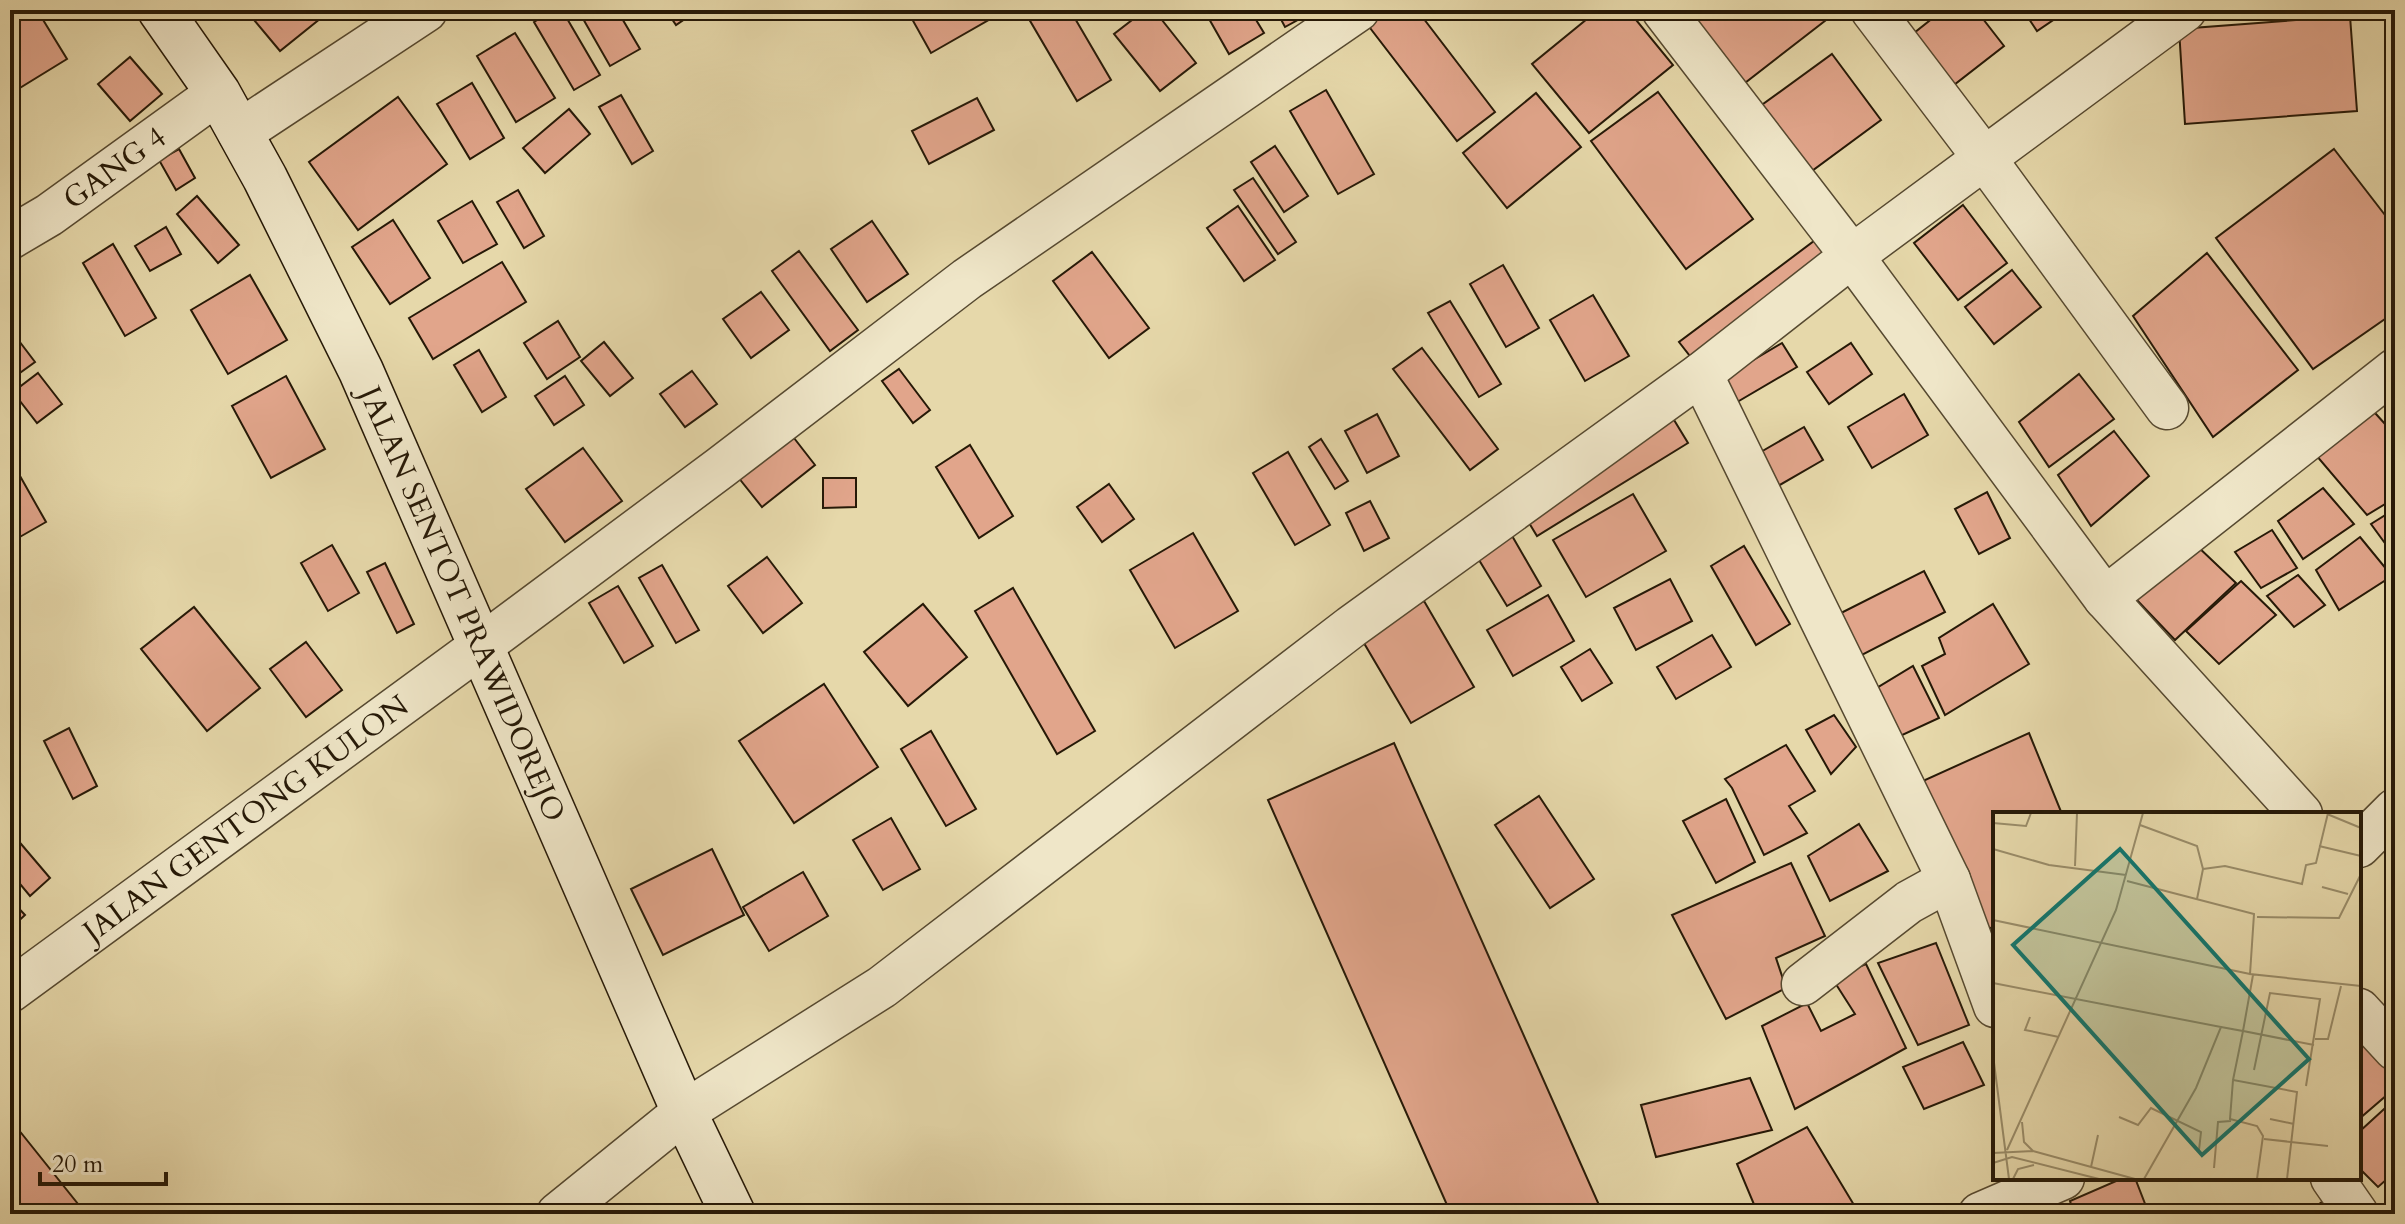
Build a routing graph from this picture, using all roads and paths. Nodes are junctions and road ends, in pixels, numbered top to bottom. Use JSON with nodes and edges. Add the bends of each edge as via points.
{"nodes":[{"id":1,"x":160,"y":10,"type":"edge"},
{"id":2,"x":425,"y":10,"type":"edge"},
{"id":3,"x":1358,"y":10,"type":"edge"},
{"id":4,"x":1663,"y":10,"type":"edge"},
{"id":5,"x":1872,"y":10,"type":"edge"},
{"id":6,"x":2185,"y":10,"type":"edge"},
{"id":7,"x":218,"y":93,"type":"junction"},
{"id":8,"x":240,"y":132,"type":"junction"},
{"id":9,"x":1985,"y":159,"type":"junction"},
{"id":10,"x":10,"y":238,"type":"edge"},
{"id":11,"x":1852,"y":256,"type":"junction"},
{"id":12,"x":2395,"y":370,"type":"edge"},
{"id":13,"x":1701,"y":374,"type":"junction"},
{"id":14,"x":2167,"y":408,"type":"dead end"},
{"id":15,"x":2105,"y":598,"type":"junction"},
{"id":16,"x":481,"y":646,"type":"junction"},
{"id":17,"x":2395,"y":810,"type":"edge"},
{"id":18,"x":2299,"y":812,"type":"edge"},
{"id":19,"x":2361,"y":844,"type":"edge"},
{"id":20,"x":1949,"y":880,"type":"junction"},
{"id":21,"x":13,"y":983,"type":"edge"},
{"id":22,"x":1803,"y":984,"type":"dead end"},
{"id":23,"x":1993,"y":1001,"type":"edge"},
{"id":24,"x":2361,"y":1012,"type":"edge"},
{"id":25,"x":2395,"y":1049,"type":"edge"},
{"id":26,"x":684,"y":1112,"type":"junction"},
{"id":27,"x":2333,"y":1180,"type":"edge"},
{"id":28,"x":2063,"y":1188,"type":"edge"},
{"id":29,"x":558,"y":1214,"type":"edge"},
{"id":30,"x":733,"y":1214,"type":"edge"},
{"id":31,"x":1980,"y":1214,"type":"edge"},
{"id":32,"x":2357,"y":1214,"type":"edge"}],
"edges":[{"from":1,"to":7,"type":"main road","name":"JALAN SENTOT PRAWIDOREJO"},
{"from":2,"to":8,"type":"main road"},
{"from":3,"to":16,"type":"street","name":"JALAN GENTONG KULON","via":[[967,279]]},
{"from":4,"to":11,"type":"street"},
{"from":5,"to":9,"type":"street"},
{"from":6,"to":9,"type":"street"},
{"from":7,"to":8,"type":"main road","name":"JALAN SENTOT PRAWIDOREJO"},
{"from":7,"to":10,"type":"street","name":"GANG 4"},
{"from":8,"to":16,"type":"main road","name":"JALAN SENTOT PRAWIDOREJO","via":[[361,371]]},
{"from":9,"to":11,"type":"street"},
{"from":9,"to":14,"type":"street"},
{"from":11,"to":13,"type":"street"},
{"from":11,"to":15,"type":"street"},
{"from":12,"to":15,"type":"street"},
{"from":13,"to":20,"type":"street"},
{"from":13,"to":26,"type":"street","via":[[1351,627],[882,987]]},
{"from":15,"to":18,"type":"street"},
{"from":16,"to":21,"type":"street","name":"JALAN GENTONG KULON"},
{"from":16,"to":26,"type":"main road","name":"JALAN SENTOT PRAWIDOREJO"},
{"from":17,"to":19,"type":"street"},
{"from":20,"to":22,"type":"street","via":[[1909,902]]},
{"from":20,"to":23,"type":"street"},
{"from":24,"to":25,"type":"street"},
{"from":26,"to":29,"type":"street"},
{"from":26,"to":30,"type":"main road","name":"JALAN SENTOT PRAWIDOREJO"},
{"from":27,"to":32,"type":"street"},
{"from":28,"to":31,"type":"street"}]}
